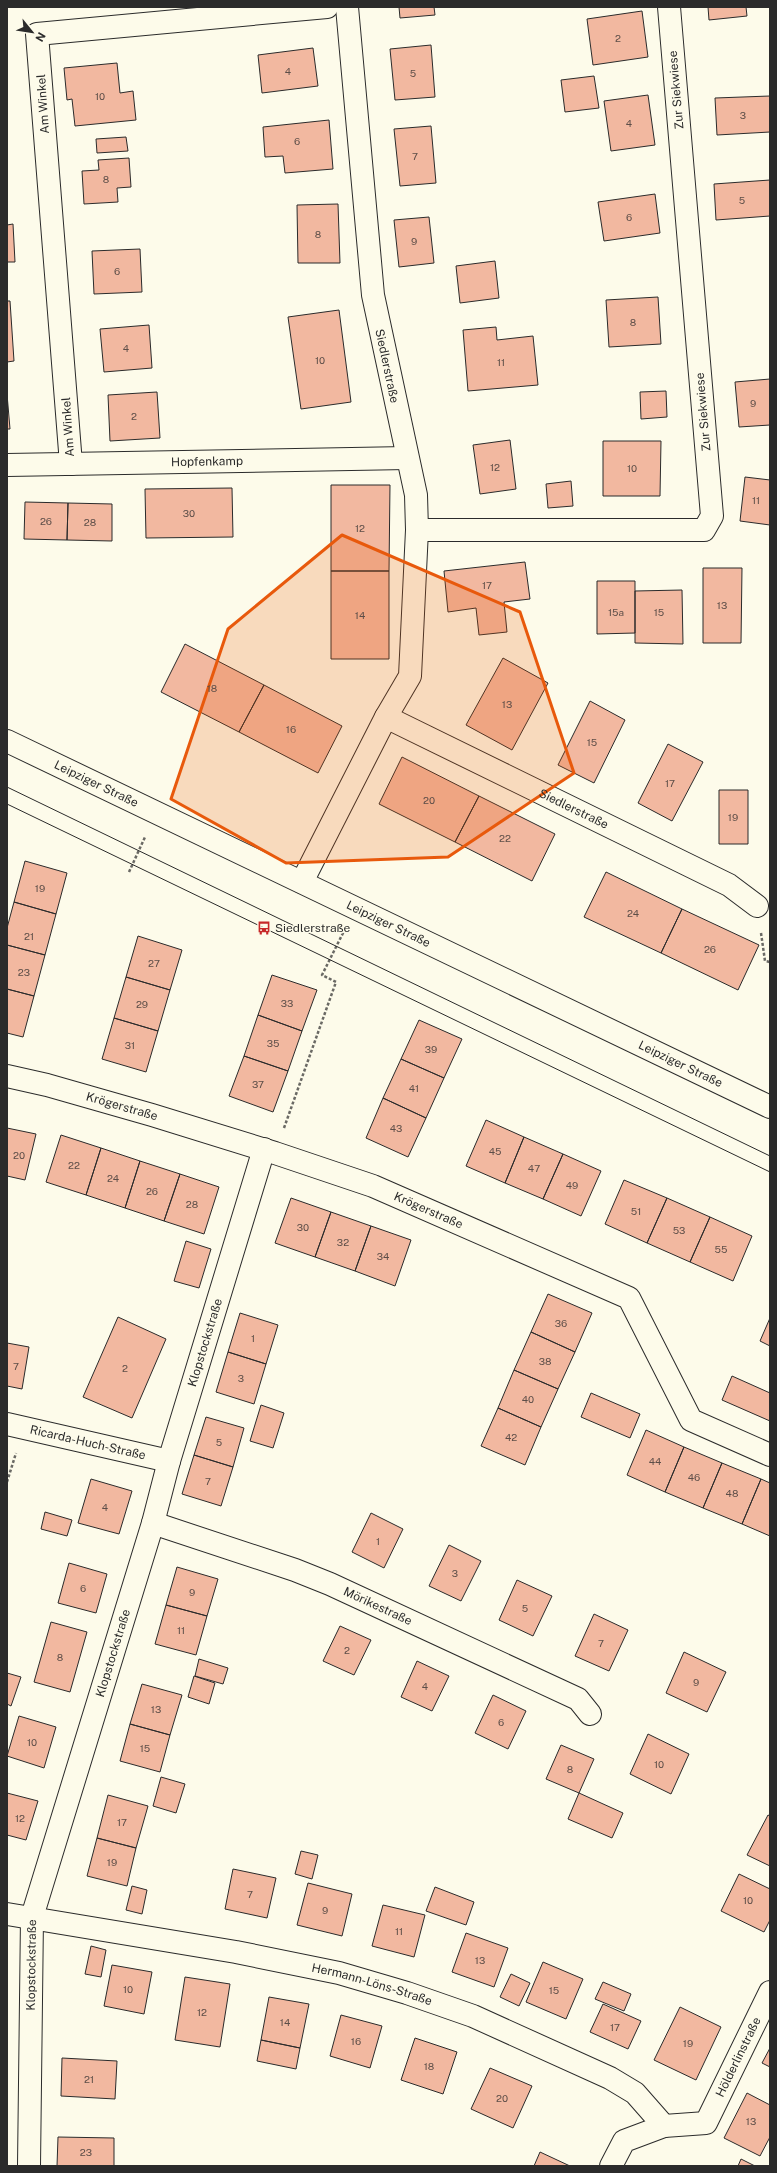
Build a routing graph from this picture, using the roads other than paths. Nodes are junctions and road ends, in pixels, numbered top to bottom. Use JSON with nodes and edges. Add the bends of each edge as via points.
{"nodes":[{"id":1,"x":327,"y":7,"type":"edge"},
{"id":2,"x":347,"y":7,"type":"edge"},
{"id":3,"x":669,"y":7,"type":"edge"},
{"id":4,"x":407,"y":458,"type":"junction"},
{"id":5,"x":71,"y":464,"type":"junction"},
{"id":6,"x":7,"y":465,"type":"edge"},
{"id":7,"x":417,"y":530,"type":"junction"},
{"id":8,"x":386,"y":717,"type":"junction"},
{"id":9,"x":7,"y":741,"type":"edge"},
{"id":10,"x":302,"y":882,"type":"junction"},
{"id":11,"x":757,"y":906,"type":"road end"},
{"id":12,"x":7,"y":1076,"type":"edge"},
{"id":13,"x":770,"y":1107,"type":"edge"},
{"id":14,"x":264,"y":1150,"type":"junction"},
{"id":15,"x":7,"y":1424,"type":"edge"},
{"id":16,"x":770,"y":1455,"type":"edge"},
{"id":17,"x":169,"y":1461,"type":"junction"},
{"id":18,"x":153,"y":1523,"type":"junction"},
{"id":19,"x":590,"y":1714,"type":"dead end"},
{"id":20,"x":7,"y":1914,"type":"edge"},
{"id":21,"x":32,"y":1917,"type":"junction"},
{"id":22,"x":770,"y":1992,"type":"edge"},
{"id":23,"x":664,"y":2126,"type":"junction"},
{"id":24,"x":29,"y":2166,"type":"edge"},
{"id":25,"x":611,"y":2166,"type":"edge"}],
"edges":[{"from":1,"to":5,"type":"street","name":"Am Winkel","via":[[37,34]]},
{"from":2,"to":4,"type":"street","name":"Siedlerstraße","via":[[372,295]]},
{"from":3,"to":7,"type":"street","name":"Zur Siekwiese","via":[[712,516],[704,530]]},
{"from":4,"to":5,"type":"street","name":"Hopfenkamp"},
{"from":4,"to":7,"type":"street","name":"Siedlerstraße","via":[[416,495]]},
{"from":5,"to":6,"type":"street","name":"Hopfenkamp"},
{"from":7,"to":8,"type":"street","name":"Siedlerstraße","via":[[410,676]]},
{"from":8,"to":10,"type":"street","name":"Siedlerstraße"},
{"from":8,"to":11,"type":"street","name":"Siedlerstraße","via":[[729,885]]},
{"from":9,"to":10,"type":"street","name":"Leipziger Straße"},
{"from":10,"to":13,"type":"street","name":"Leipziger Straße"},
{"from":12,"to":14,"type":"street","name":"Krögerstraße","via":[[55,1087]]},
{"from":14,"to":16,"type":"street","name":"Krögerstraße","via":[[373,1186],[629,1298],[691,1420]]},
{"from":14,"to":17,"type":"street","name":"Klopstockstraße"},
{"from":15,"to":17,"type":"street","name":"Ricarda-Huch-Straße"},
{"from":17,"to":18,"type":"street","name":"Klopstockstraße"},
{"from":18,"to":19,"type":"street","name":"Mörikestraße","via":[[330,1584],[578,1699]]},
{"from":18,"to":21,"type":"street","name":"Klopstockstraße"},
{"from":20,"to":21,"type":"street","name":"Hermann-Löns-Straße"},
{"from":21,"to":23,"type":"street","name":"Hermann-Löns-Straße","via":[[236,1952],[339,1973],[408,1992],[473,2016],[610,2078],[635,2092]]},
{"from":21,"to":24,"type":"street","name":"Klopstockstraße"},
{"from":22,"to":23,"type":"street","name":"Hölderlinstraße","via":[[706,2123]]},
{"from":23,"to":25,"type":"street","via":[[624,2141]]}]}
